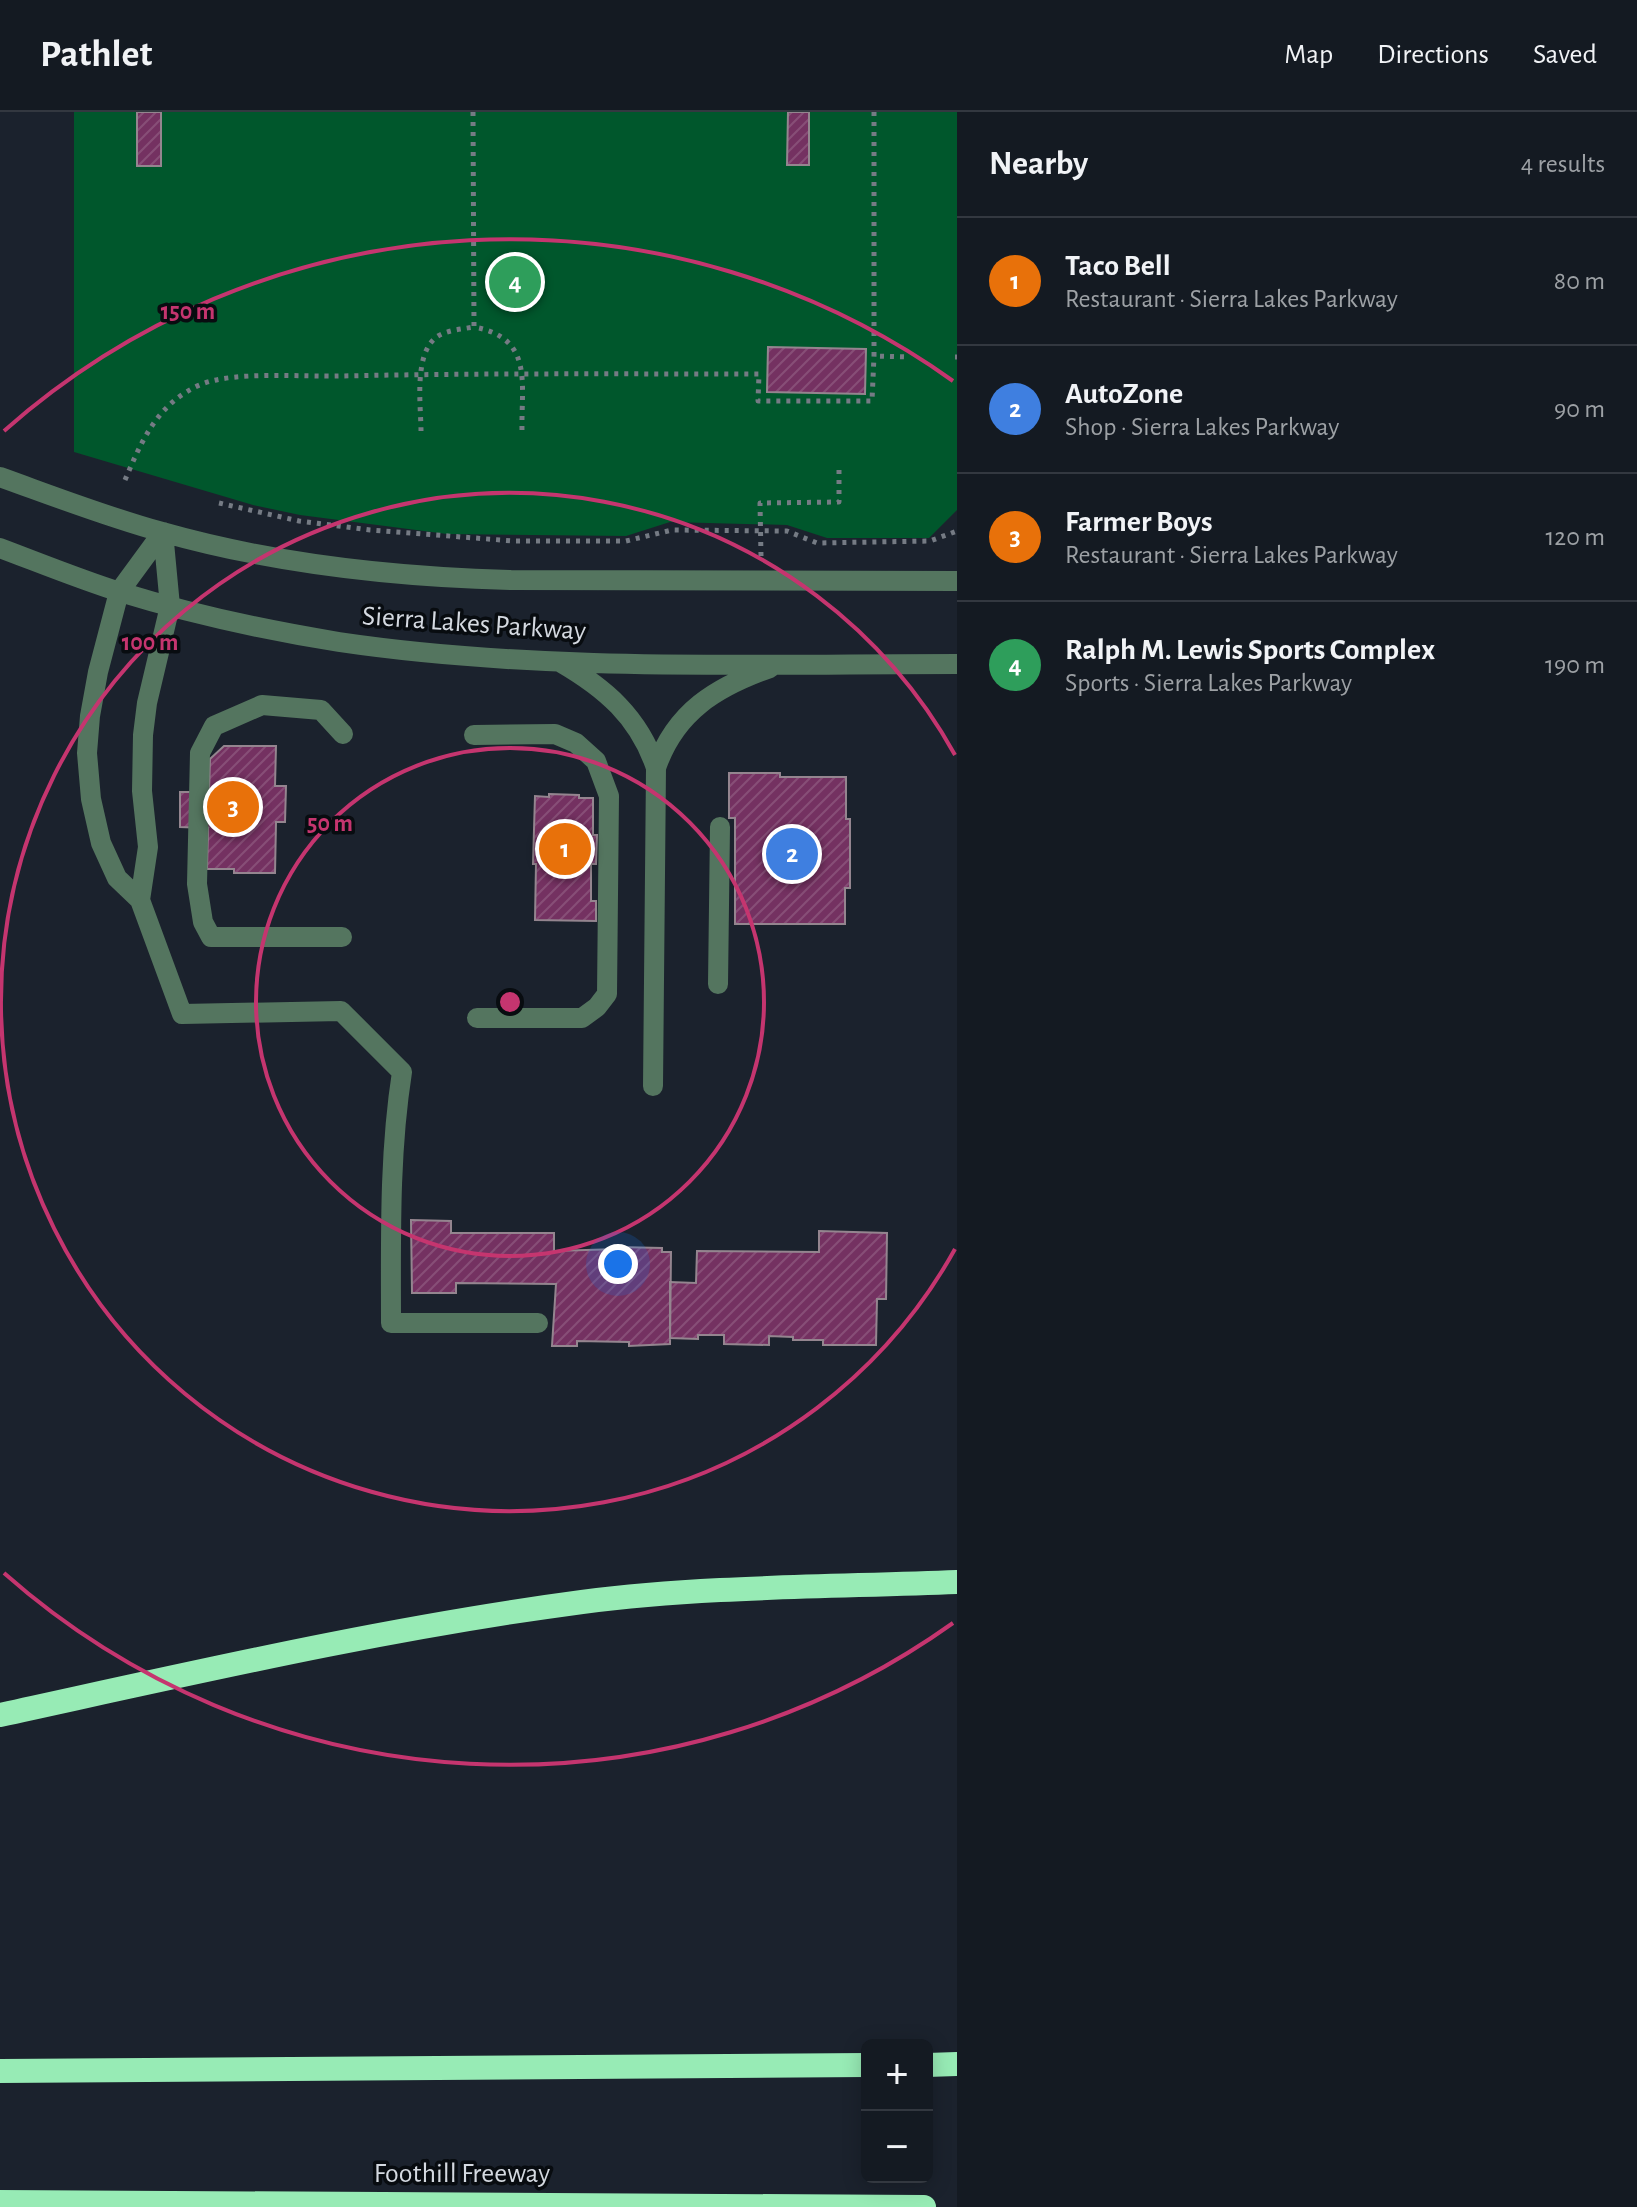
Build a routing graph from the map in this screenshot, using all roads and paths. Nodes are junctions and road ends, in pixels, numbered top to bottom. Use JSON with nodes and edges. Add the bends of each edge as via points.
{"nodes":[{"id":1,"x":473,"y":112,"type":"edge"},
{"id":2,"x":874,"y":112,"type":"edge"},
{"id":3,"x":474,"y":327,"type":"junction"},
{"id":4,"x":874,"y":356,"type":"junction"},
{"id":5,"x":909,"y":357,"type":"dead end"},
{"id":6,"x":420,"y":374,"type":"junction"},
{"id":7,"x":521,"y":374,"type":"junction"},
{"id":8,"x":421,"y":431,"type":"dead end"},
{"id":9,"x":522,"y":431,"type":"dead end"},
{"id":10,"x":839,"y":468,"type":"dead end"},
{"id":11,"x":0,"y":477,"type":"edge"},
{"id":12,"x":125,"y":480,"type":"dead end"},
{"id":13,"x":219,"y":503,"type":"dead end"},
{"id":14,"x":761,"y":531,"type":"junction"},
{"id":15,"x":957,"y":531,"type":"edge"},
{"id":16,"x":163,"y":532,"type":"junction"},
{"id":17,"x":0,"y":548,"type":"edge"},
{"id":18,"x":762,"y":581,"type":"junction"},
{"id":19,"x":957,"y":581,"type":"edge"},
{"id":20,"x":119,"y":592,"type":"junction"},
{"id":21,"x":170,"y":606,"type":"junction"},
{"id":22,"x":559,"y":662,"type":"junction"},
{"id":23,"x":782,"y":664,"type":"junction"},
{"id":24,"x":957,"y":664,"type":"edge"},
{"id":25,"x":343,"y":734,"type":"dead end"},
{"id":26,"x":474,"y":735,"type":"dead end"},
{"id":27,"x":656,"y":768,"type":"junction"},
{"id":28,"x":720,"y":827,"type":"dead end"},
{"id":29,"x":140,"y":900,"type":"junction"},
{"id":30,"x":342,"y":937,"type":"dead end"},
{"id":31,"x":718,"y":984,"type":"dead end"},
{"id":32,"x":477,"y":1018,"type":"dead end"},
{"id":33,"x":653,"y":1086,"type":"dead end"},
{"id":34,"x":538,"y":1323,"type":"dead end"},
{"id":35,"x":957,"y":1582,"type":"edge"},
{"id":36,"x":0,"y":1715,"type":"edge"},
{"id":37,"x":957,"y":2064,"type":"edge"},
{"id":38,"x":861,"y":2065,"type":"edge"},
{"id":39,"x":933,"y":2065,"type":"edge"},
{"id":40,"x":0,"y":2071,"type":"edge"},
{"id":41,"x":0,"y":2202,"type":"edge"},
{"id":42,"x":924,"y":2207,"type":"edge"}],
"edges":[{"from":1,"to":3,"type":"path"},
{"from":2,"to":4,"type":"path"},
{"from":3,"to":6,"type":"path","via":[[437,337],[428,346]]},
{"from":3,"to":7,"type":"path","via":[[492,330],[515,348]]},
{"from":4,"to":5,"type":"path"},
{"from":4,"to":7,"type":"path","via":[[872,401],[758,401],[759,374]]},
{"from":6,"to":7,"type":"path"},
{"from":6,"to":8,"type":"path"},
{"from":6,"to":12,"type":"path","via":[[236,378],[202,384],[163,408],[144,435]]},
{"from":7,"to":9,"type":"path"},
{"from":10,"to":14,"type":"path","via":[[839,502],[760,503]]},
{"from":11,"to":16,"type":"street","name":"Sierra Lakes Parkway"},
{"from":13,"to":14,"type":"path","via":[[299,521],[456,539],[626,541],[672,530]]},
{"from":14,"to":15,"type":"path","via":[[787,531],[817,543],[930,541]]},
{"from":14,"to":18,"type":"path"},
{"from":16,"to":18,"type":"street","name":"Sierra Lakes Parkway","via":[[288,558],[437,577]]},
{"from":16,"to":20,"type":"street"},
{"from":16,"to":21,"type":"street"},
{"from":17,"to":20,"type":"street","name":"Sierra Lakes Parkway"},
{"from":18,"to":19,"type":"street","name":"Sierra Lakes Parkway"},
{"from":20,"to":21,"type":"street","name":"Sierra Lakes Parkway"},
{"from":20,"to":29,"type":"street","via":[[93,701],[88,765],[101,843],[117,878]]},
{"from":21,"to":22,"type":"street","name":"Sierra Lakes Parkway","via":[[352,643]]},
{"from":21,"to":29,"type":"street","via":[[143,735],[148,847]]},
{"from":22,"to":23,"type":"street","name":"Sierra Lakes Parkway"},
{"from":22,"to":27,"type":"street","via":[[615,699],[640,729]]},
{"from":23,"to":24,"type":"street","name":"Sierra Lakes Parkway"},
{"from":23,"to":27,"type":"street","via":[[723,688],[697,705],[670,734]]},
{"from":25,"to":30,"type":"street","via":[[321,710],[262,705],[214,726],[200,753],[197,884],[211,937]]},
{"from":26,"to":32,"type":"street","via":[[555,734],[576,743],[596,761],[609,796],[607,994],[582,1018]]},
{"from":27,"to":33,"type":"street"},
{"from":28,"to":31,"type":"street"},
{"from":29,"to":34,"type":"street","via":[[182,1014],[341,1011],[402,1072],[391,1179],[391,1323]]},
{"from":35,"to":36,"type":"highway","via":[[709,1591],[584,1602],[340,1641]]},
{"from":37,"to":39,"type":"highway"},
{"from":38,"to":40,"type":"highway"},
{"from":41,"to":42,"type":"highway","name":"Foothill Freeway"}]}
